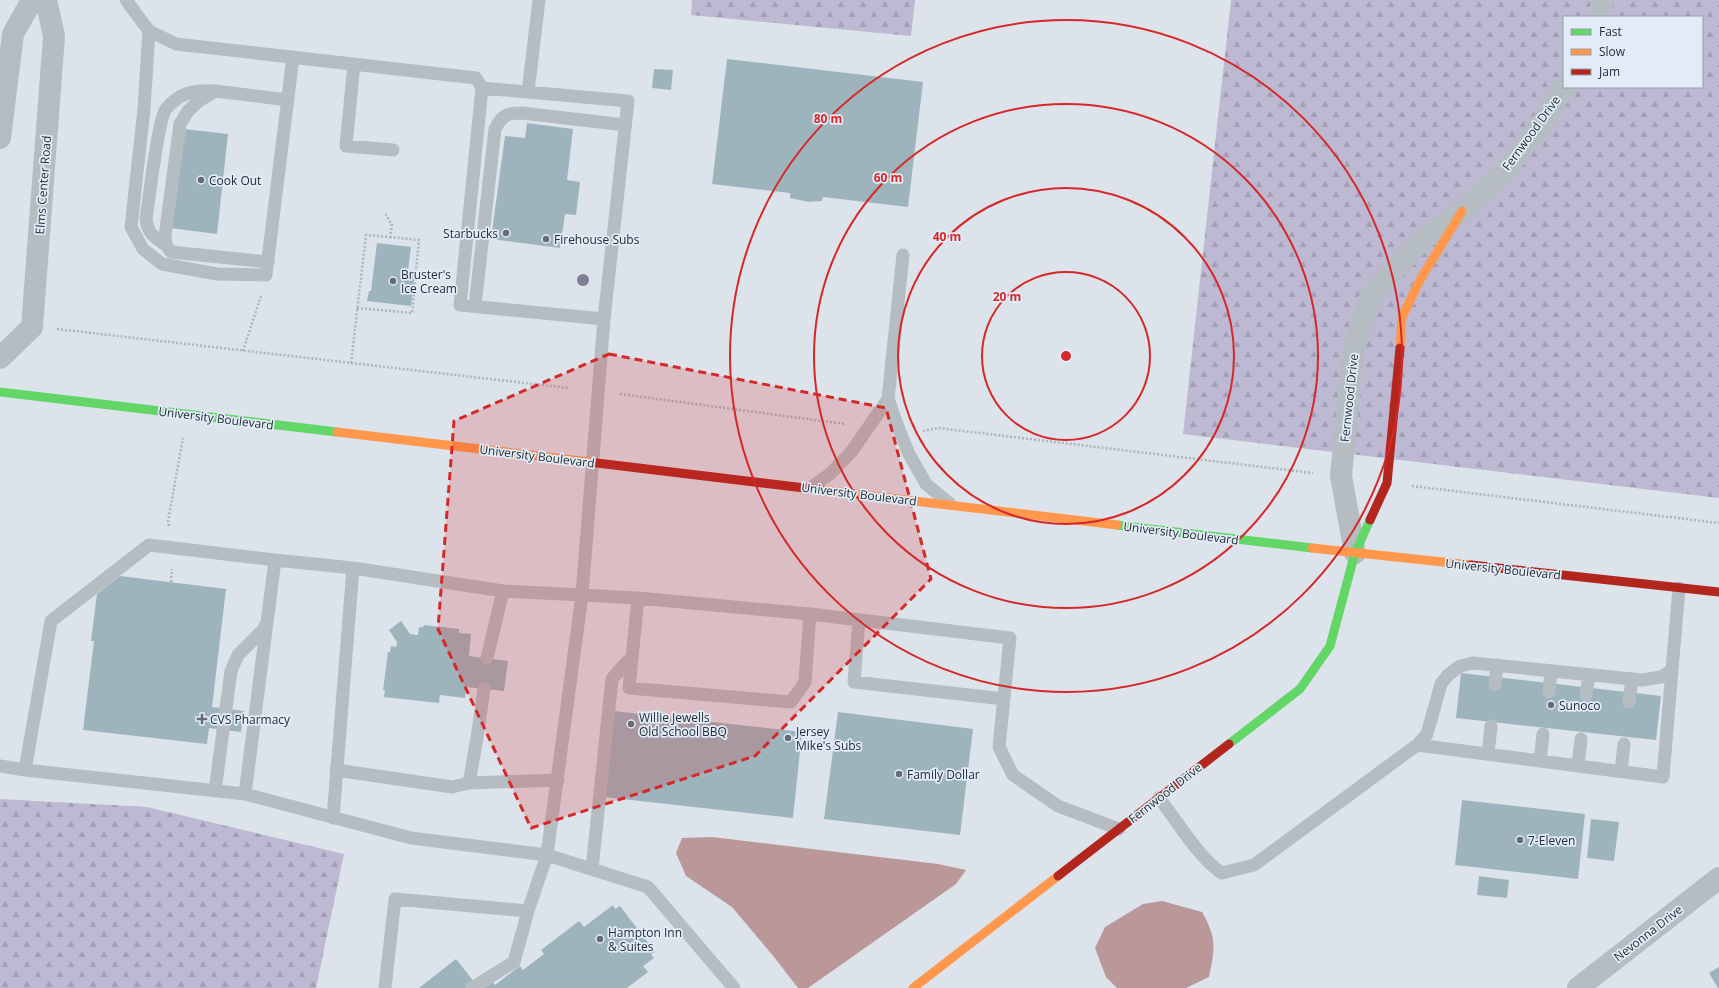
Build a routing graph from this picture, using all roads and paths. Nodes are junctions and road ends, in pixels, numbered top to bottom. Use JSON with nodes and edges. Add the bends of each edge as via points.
{"nodes":[{"id":1,"x":32,"y":0,"type":"edge"},
{"id":2,"x":46,"y":0,"type":"edge"},
{"id":3,"x":126,"y":0,"type":"edge"},
{"id":4,"x":539,"y":0,"type":"edge"},
{"id":5,"x":1603,"y":0,"type":"edge"},
{"id":6,"x":1598,"y":16,"type":"edge"},
{"id":7,"x":149,"y":30,"type":"junction"},
{"id":8,"x":293,"y":57,"type":"junction"},
{"id":9,"x":354,"y":64,"type":"junction"},
{"id":10,"x":482,"y":88,"type":"junction"},
{"id":11,"x":1563,"y":88,"type":"edge"},
{"id":12,"x":216,"y":91,"type":"junction"},
{"id":13,"x":528,"y":92,"type":"junction"},
{"id":14,"x":288,"y":100,"type":"junction"},
{"id":15,"x":625,"y":125,"type":"junction"},
{"id":16,"x":0,"y":138,"type":"edge"},
{"id":17,"x":393,"y":150,"type":"dead end"},
{"id":18,"x":1462,"y":211,"type":"junction"},
{"id":19,"x":385,"y":213,"type":"dead end"},
{"id":20,"x":390,"y":237,"type":"junction"},
{"id":21,"x":166,"y":245,"type":"junction"},
{"id":22,"x":903,"y":255,"type":"dead end"},
{"id":23,"x":267,"y":268,"type":"junction"},
{"id":24,"x":262,"y":293,"type":"dead end"},
{"id":25,"x":475,"y":306,"type":"junction"},
{"id":26,"x":357,"y":308,"type":"junction"},
{"id":27,"x":604,"y":319,"type":"junction"},
{"id":28,"x":54,"y":329,"type":"dead end"},
{"id":29,"x":243,"y":351,"type":"junction"},
{"id":30,"x":0,"y":358,"type":"edge"},
{"id":31,"x":351,"y":363,"type":"junction"},
{"id":32,"x":568,"y":388,"type":"dead end"},
{"id":33,"x":0,"y":392,"type":"edge"},
{"id":34,"x":620,"y":394,"type":"dead end"},
{"id":35,"x":888,"y":398,"type":"junction"},
{"id":36,"x":188,"y":414,"type":"junction"},
{"id":37,"x":850,"y":424,"type":"dead end"},
{"id":38,"x":919,"y":431,"type":"dead end"},
{"id":39,"x":592,"y":463,"type":"junction"},
{"id":40,"x":1313,"y":473,"type":"dead end"},
{"id":41,"x":1406,"y":485,"type":"dead end"},
{"id":42,"x":810,"y":488,"type":"junction"},
{"id":43,"x":950,"y":504,"type":"junction"},
{"id":44,"x":1719,"y":523,"type":"edge"},
{"id":45,"x":171,"y":548,"type":"junction"},
{"id":46,"x":1355,"y":553,"type":"junction"},
{"id":47,"x":275,"y":560,"type":"junction"},
{"id":48,"x":353,"y":568,"type":"junction"},
{"id":49,"x":171,"y":582,"type":"dead end"},
{"id":50,"x":1678,"y":588,"type":"junction"},
{"id":51,"x":503,"y":591,"type":"junction"},
{"id":52,"x":1719,"y":592,"type":"edge"},
{"id":53,"x":582,"y":595,"type":"junction"},
{"id":54,"x":638,"y":598,"type":"junction"},
{"id":55,"x":810,"y":614,"type":"junction"},
{"id":56,"x":267,"y":621,"type":"junction"},
{"id":57,"x":859,"y":621,"type":"junction"},
{"id":58,"x":632,"y":657,"type":"junction"},
{"id":59,"x":487,"y":658,"type":"dead end"},
{"id":60,"x":1497,"y":665,"type":"junction"},
{"id":61,"x":1672,"y":670,"type":"junction"},
{"id":62,"x":1551,"y":671,"type":"junction"},
{"id":63,"x":1589,"y":675,"type":"junction"},
{"id":64,"x":1632,"y":679,"type":"junction"},
{"id":65,"x":1495,"y":686,"type":"dead end"},
{"id":66,"x":484,"y":689,"type":"dead end"},
{"id":67,"x":1549,"y":692,"type":"dead end"},
{"id":68,"x":1586,"y":695,"type":"dead end"},
{"id":69,"x":1004,"y":699,"type":"junction"},
{"id":70,"x":1629,"y":702,"type":"dead end"},
{"id":71,"x":1491,"y":726,"type":"dead end"},
{"id":72,"x":1543,"y":734,"type":"dead end"},
{"id":73,"x":1581,"y":739,"type":"dead end"},
{"id":74,"x":1624,"y":744,"type":"dead end"},
{"id":75,"x":1417,"y":745,"type":"junction"},
{"id":76,"x":1488,"y":754,"type":"junction"},
{"id":77,"x":1540,"y":761,"type":"junction"},
{"id":78,"x":0,"y":766,"type":"edge"},
{"id":79,"x":1578,"y":766,"type":"junction"},
{"id":80,"x":25,"y":770,"type":"junction"},
{"id":81,"x":336,"y":770,"type":"junction"},
{"id":82,"x":1621,"y":771,"type":"junction"},
{"id":83,"x":558,"y":780,"type":"junction"},
{"id":84,"x":468,"y":783,"type":"junction"},
{"id":85,"x":215,"y":791,"type":"junction"},
{"id":86,"x":245,"y":794,"type":"junction"},
{"id":87,"x":1159,"y":798,"type":"junction"},
{"id":88,"x":333,"y":818,"type":"junction"},
{"id":89,"x":1119,"y":829,"type":"junction"},
{"id":90,"x":546,"y":855,"type":"junction"},
{"id":91,"x":592,"y":869,"type":"junction"},
{"id":92,"x":1719,"y":878,"type":"edge"},
{"id":93,"x":528,"y":911,"type":"junction"},
{"id":94,"x":385,"y":988,"type":"edge"},
{"id":95,"x":472,"y":988,"type":"edge"},
{"id":96,"x":734,"y":988,"type":"edge"},
{"id":97,"x":913,"y":988,"type":"edge"},
{"id":98,"x":1578,"y":988,"type":"edge"}],
"edges":[{"from":1,"to":16,"type":"street","via":[[13,34]]},
{"from":2,"to":30,"type":"street","name":"Elms Center Road","via":[[54,36],[32,327]]},
{"from":3,"to":7,"type":"lane"},
{"from":4,"to":13,"type":"lane"},
{"from":5,"to":6,"type":"street"},
{"from":7,"to":8,"type":"lane","via":[[176,44]]},
{"from":7,"to":23,"type":"lane","via":[[144,109],[131,227],[143,249],[162,264],[218,274]]},
{"from":8,"to":9,"type":"lane"},
{"from":8,"to":14,"type":"lane"},
{"from":9,"to":10,"type":"lane","via":[[476,78]]},
{"from":9,"to":17,"type":"lane","via":[[346,146]]},
{"from":10,"to":13,"type":"lane"},
{"from":10,"to":25,"type":"lane","via":[[460,305]]},
{"from":11,"to":18,"type":"street","name":"Fernwood Drive","via":[[1548,114],[1506,170]]},
{"from":12,"to":14,"type":"lane"},
{"from":12,"to":21,"type":"lane","via":[[199,100],[188,110],[180,124],[165,236]]},
{"from":12,"to":21,"type":"lane","via":[[196,90],[178,97],[164,110],[146,219],[152,236]]},
{"from":13,"to":15,"type":"lane","via":[[628,102]]},
{"from":14,"to":23,"type":"lane"},
{"from":15,"to":25,"type":"lane","via":[[522,113],[505,115],[499,121],[495,129]]},
{"from":15,"to":27,"type":"lane"},
{"from":18,"to":46,"type":"main road","name":"Fernwood Drive","via":[[1420,280],[1402,317],[1387,483]]},
{"from":18,"to":46,"type":"street","name":"Fernwood Drive","via":[[1420,242],[1371,296],[1353,350],[1341,476]]},
{"from":19,"to":20,"type":"path","via":[[392,225]]},
{"from":20,"to":26,"type":"path","via":[[366,235]]},
{"from":20,"to":26,"type":"path","via":[[419,240],[412,313]]},
{"from":21,"to":23,"type":"lane","via":[[171,252]]},
{"from":22,"to":35,"type":"lane"},
{"from":24,"to":29,"type":"path"},
{"from":25,"to":27,"type":"lane"},
{"from":26,"to":31,"type":"path"},
{"from":27,"to":39,"type":"lane"},
{"from":28,"to":29,"type":"path"},
{"from":29,"to":31,"type":"path"},
{"from":31,"to":32,"type":"path"},
{"from":33,"to":36,"type":"main road","name":"University Boulevard"},
{"from":34,"to":37,"type":"path"},
{"from":35,"to":42,"type":"lane","via":[[852,451],[830,474]]},
{"from":35,"to":43,"type":"lane","via":[[909,454],[926,484]]},
{"from":36,"to":39,"type":"main road","name":"University Boulevard"},
{"from":36,"to":45,"type":"path","via":[[168,521]]},
{"from":38,"to":40,"type":"path","via":[[938,428]]},
{"from":39,"to":42,"type":"main road","name":"University Boulevard"},
{"from":39,"to":53,"type":"lane"},
{"from":41,"to":44,"type":"path"},
{"from":42,"to":43,"type":"main road","name":"University Boulevard"},
{"from":43,"to":46,"type":"main road","name":"University Boulevard"},
{"from":45,"to":47,"type":"lane"},
{"from":45,"to":49,"type":"path"},
{"from":45,"to":80,"type":"lane","via":[[149,545],[51,621]]},
{"from":46,"to":50,"type":"main road","name":"University Boulevard"},
{"from":46,"to":87,"type":"main road","name":"Fernwood Drive","via":[[1330,646],[1300,689]]},
{"from":47,"to":48,"type":"lane"},
{"from":47,"to":56,"type":"lane"},
{"from":48,"to":51,"type":"lane"},
{"from":48,"to":81,"type":"lane"},
{"from":50,"to":52,"type":"main road","name":"University Boulevard"},
{"from":50,"to":61,"type":"lane"},
{"from":51,"to":53,"type":"lane"},
{"from":51,"to":59,"type":"lane"},
{"from":53,"to":54,"type":"lane"},
{"from":53,"to":83,"type":"lane"},
{"from":54,"to":55,"type":"lane"},
{"from":54,"to":58,"type":"lane"},
{"from":55,"to":57,"type":"lane"},
{"from":55,"to":58,"type":"lane","via":[[805,682],[791,702],[629,688]]},
{"from":56,"to":85,"type":"lane","via":[[263,630],[238,655],[231,671]]},
{"from":56,"to":86,"type":"lane"},
{"from":57,"to":69,"type":"lane","via":[[854,682]]},
{"from":57,"to":69,"type":"lane","via":[[1010,638]]},
{"from":58,"to":91,"type":"lane","via":[[612,679]]},
{"from":60,"to":62,"type":"lane"},
{"from":60,"to":65,"type":"lane"},
{"from":60,"to":75,"type":"lane","via":[[1473,663],[1460,666],[1448,674],[1441,684],[1427,734]]},
{"from":61,"to":64,"type":"lane","via":[[1661,677]]},
{"from":61,"to":82,"type":"lane","via":[[1663,777]]},
{"from":62,"to":63,"type":"lane"},
{"from":62,"to":67,"type":"lane"},
{"from":63,"to":64,"type":"lane"},
{"from":63,"to":68,"type":"lane"},
{"from":64,"to":70,"type":"lane"},
{"from":66,"to":84,"type":"lane"},
{"from":69,"to":89,"type":"lane","via":[[999,746],[1013,775],[1058,806]]},
{"from":71,"to":76,"type":"lane"},
{"from":72,"to":77,"type":"lane"},
{"from":73,"to":79,"type":"lane"},
{"from":74,"to":82,"type":"lane"},
{"from":75,"to":76,"type":"lane"},
{"from":75,"to":87,"type":"lane","via":[[1266,857],[1254,865],[1236,870],[1222,872],[1213,868]]},
{"from":76,"to":77,"type":"lane"},
{"from":77,"to":79,"type":"lane"},
{"from":78,"to":80,"type":"lane"},
{"from":79,"to":82,"type":"lane"},
{"from":80,"to":85,"type":"lane"},
{"from":81,"to":84,"type":"lane","via":[[452,787]]},
{"from":81,"to":88,"type":"lane"},
{"from":83,"to":84,"type":"lane"},
{"from":83,"to":90,"type":"lane"},
{"from":85,"to":86,"type":"lane"},
{"from":86,"to":88,"type":"lane"},
{"from":87,"to":89,"type":"main road","name":"Fernwood Drive"},
{"from":88,"to":90,"type":"lane","via":[[410,838]]},
{"from":89,"to":97,"type":"main road","name":"Fernwood Drive"},
{"from":90,"to":91,"type":"lane"},
{"from":90,"to":93,"type":"lane"},
{"from":91,"to":96,"type":"lane","via":[[648,887]]},
{"from":92,"to":98,"type":"street","name":"Nevonna Drive"},
{"from":93,"to":94,"type":"lane","via":[[395,899]]},
{"from":93,"to":95,"type":"lane","via":[[514,962]]}]}
